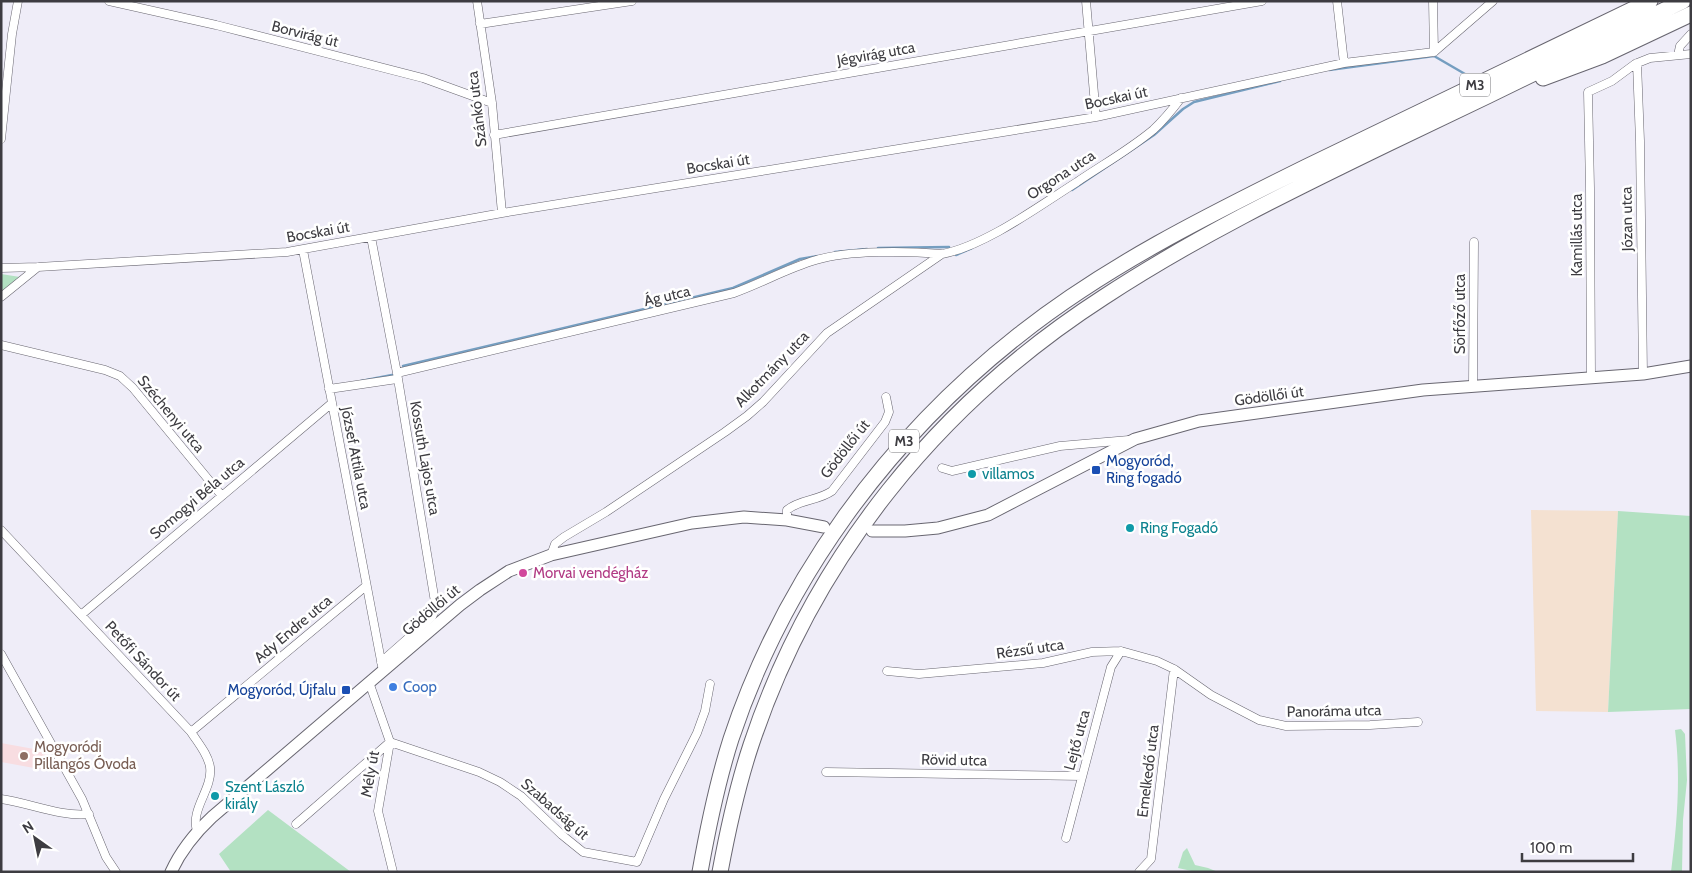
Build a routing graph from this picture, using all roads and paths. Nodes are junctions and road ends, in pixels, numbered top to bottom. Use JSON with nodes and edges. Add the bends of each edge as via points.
{"nodes":[{"id":1,"x":18,"y":1,"type":"edge"},
{"id":2,"x":109,"y":1,"type":"edge"},
{"id":3,"x":477,"y":1,"type":"edge"},
{"id":4,"x":632,"y":1,"type":"edge"},
{"id":5,"x":1086,"y":1,"type":"edge"},
{"id":6,"x":1262,"y":1,"type":"edge"},
{"id":7,"x":1337,"y":1,"type":"edge"},
{"id":8,"x":1432,"y":1,"type":"edge"},
{"id":9,"x":1493,"y":1,"type":"edge"},
{"id":10,"x":1650,"y":1,"type":"edge"},
{"id":11,"x":1683,"y":1,"type":"edge"},
{"id":12,"x":1691,"y":14,"type":"edge"},
{"id":13,"x":480,"y":24,"type":"junction"},
{"id":14,"x":1088,"y":31,"type":"junction"},
{"id":15,"x":1691,"y":34,"type":"edge"},
{"id":16,"x":1434,"y":52,"type":"junction"},
{"id":17,"x":1678,"y":54,"type":"junction"},
{"id":18,"x":1691,"y":54,"type":"edge"},
{"id":19,"x":1344,"y":63,"type":"junction"},
{"id":20,"x":1638,"y":63,"type":"junction"},
{"id":21,"x":1181,"y":98,"type":"junction"},
{"id":22,"x":1478,"y":100,"type":"junction"},
{"id":23,"x":492,"y":103,"type":"junction"},
{"id":24,"x":1096,"y":117,"type":"junction"},
{"id":25,"x":494,"y":135,"type":"junction"},
{"id":26,"x":1,"y":140,"type":"edge"},
{"id":27,"x":502,"y":213,"type":"junction"},
{"id":28,"x":371,"y":237,"type":"junction"},
{"id":29,"x":1474,"y":242,"type":"dead end"},
{"id":30,"x":303,"y":250,"type":"junction"},
{"id":31,"x":942,"y":254,"type":"junction"},
{"id":32,"x":38,"y":267,"type":"junction"},
{"id":33,"x":1,"y":268,"type":"edge"},
{"id":34,"x":1,"y":297,"type":"edge"},
{"id":35,"x":1,"y":345,"type":"edge"},
{"id":36,"x":1691,"y":366,"type":"edge"},
{"id":37,"x":1643,"y":374,"type":"junction"},
{"id":38,"x":397,"y":376,"type":"junction"},
{"id":39,"x":1591,"y":378,"type":"junction"},
{"id":40,"x":1473,"y":386,"type":"junction"},
{"id":41,"x":329,"y":389,"type":"junction"},
{"id":42,"x":886,"y":397,"type":"dead end"},
{"id":43,"x":332,"y":403,"type":"junction"},
{"id":44,"x":1135,"y":439,"type":"junction"},
{"id":45,"x":942,"y":468,"type":"dead end"},
{"id":46,"x":222,"y":496,"type":"junction"},
{"id":47,"x":787,"y":520,"type":"junction"},
{"id":48,"x":824,"y":526,"type":"dead end"},
{"id":49,"x":1,"y":530,"type":"edge"},
{"id":50,"x":872,"y":530,"type":"dead end"},
{"id":51,"x":551,"y":555,"type":"junction"},
{"id":52,"x":366,"y":586,"type":"junction"},
{"id":53,"x":81,"y":615,"type":"junction"},
{"id":54,"x":1121,"y":651,"type":"junction"},
{"id":55,"x":1,"y":654,"type":"edge"},
{"id":56,"x":382,"y":666,"type":"junction"},
{"id":57,"x":1174,"y":669,"type":"junction"},
{"id":58,"x":887,"y":671,"type":"dead end"},
{"id":59,"x":368,"y":682,"type":"junction"},
{"id":60,"x":710,"y":684,"type":"dead end"},
{"id":61,"x":1418,"y":722,"type":"dead end"},
{"id":62,"x":191,"y":732,"type":"junction"},
{"id":63,"x":390,"y":742,"type":"junction"},
{"id":64,"x":826,"y":772,"type":"dead end"},
{"id":65,"x":1082,"y":776,"type":"junction"},
{"id":66,"x":1,"y":799,"type":"edge"},
{"id":67,"x":89,"y":814,"type":"junction"},
{"id":68,"x":296,"y":824,"type":"dead end"},
{"id":69,"x":197,"y":831,"type":"junction"},
{"id":70,"x":1066,"y":838,"type":"dead end"},
{"id":71,"x":116,"y":872,"type":"edge"},
{"id":72,"x":171,"y":872,"type":"edge"},
{"id":73,"x":393,"y":872,"type":"edge"},
{"id":74,"x":700,"y":872,"type":"edge"},
{"id":75,"x":720,"y":872,"type":"edge"},
{"id":76,"x":1139,"y":872,"type":"edge"}],
"edges":[{"from":1,"to":26,"type":"street"},
{"from":2,"to":23,"type":"street","name":"Borvirág út","via":[[424,78]]},
{"from":3,"to":13,"type":"street","name":"Szánkó utca"},
{"from":4,"to":13,"type":"street"},
{"from":5,"to":14,"type":"street"},
{"from":6,"to":14,"type":"street","name":"Jégvirág utca"},
{"from":7,"to":19,"type":"street"},
{"from":8,"to":16,"type":"street"},
{"from":9,"to":16,"type":"street"},
{"from":10,"to":74,"type":"highway","number":"M3","via":[[1405,118],[1176,233],[1058,307],[1020,334],[953,391],[908,437],[864,490],[821,551],[783,616],[731,740],[712,808]]},
{"from":11,"to":22,"type":"highway","number":"M3"},
{"from":12,"to":22,"type":"highway","via":[[1602,56]]},
{"from":13,"to":23,"type":"street","name":"Szánkó utca"},
{"from":14,"to":24,"type":"street"},
{"from":14,"to":25,"type":"street","name":"Jégvirág utca"},
{"from":15,"to":17,"type":"street","via":[[1680,46]]},
{"from":16,"to":19,"type":"street","name":"Bocskai út"},
{"from":17,"to":18,"type":"street"},
{"from":17,"to":20,"type":"street"},
{"from":19,"to":21,"type":"street","name":"Bocskai út"},
{"from":20,"to":37,"type":"street","name":"Józan utca"},
{"from":20,"to":39,"type":"street","name":"Kamillás utca","via":[[1612,81],[1588,92]]},
{"from":21,"to":24,"type":"street","name":"Bocskai út"},
{"from":21,"to":31,"type":"street","name":"Orgona utca","via":[[1153,130],[1121,153],[994,233],[964,248]]},
{"from":22,"to":75,"type":"highway","number":"M3","via":[[1273,200],[1181,249],[1103,297],[1047,337],[994,380],[944,428],[902,474],[856,534],[800,628],[773,686],[751,746]]},
{"from":23,"to":25,"type":"street","name":"Szánkó utca"},
{"from":24,"to":27,"type":"street","name":"Bocskai út"},
{"from":25,"to":27,"type":"street","name":"Szánkó utca"},
{"from":27,"to":28,"type":"street","name":"Bocskai út"},
{"from":28,"to":30,"type":"street","name":"Bocskai út"},
{"from":28,"to":38,"type":"street","name":"Kossuth Lajos utca"},
{"from":29,"to":40,"type":"street","name":"Sörfőző utca"},
{"from":30,"to":32,"type":"street","name":"Bocskai út"},
{"from":30,"to":41,"type":"street","name":"József Attila utca"},
{"from":31,"to":38,"type":"street","name":"Ág utca","via":[[873,253],[826,257],[734,293]]},
{"from":31,"to":51,"type":"street","name":"Alkotmány utca","via":[[827,333],[747,416],[555,544]]},
{"from":32,"to":33,"type":"street","name":"Bocskai út"},
{"from":32,"to":34,"type":"street"},
{"from":35,"to":46,"type":"street","name":"Széchenyi utca","via":[[120,376]]},
{"from":36,"to":37,"type":"main road","name":"Gödöllői út"},
{"from":37,"to":39,"type":"main road","name":"Gödöllői út"},
{"from":38,"to":41,"type":"street","name":"Ág utca"},
{"from":38,"to":56,"type":"street","name":"Kossuth Lajos utca","via":[[436,608],[432,617]]},
{"from":39,"to":40,"type":"main road","name":"Gödöllői út"},
{"from":40,"to":44,"type":"main road","name":"Gödöllői út","via":[[1200,421]]},
{"from":41,"to":43,"type":"street","name":"József Attila utca"},
{"from":42,"to":47,"type":"street","name":"Gödöllői út","via":[[888,412],[885,422],[832,491],[792,506],[787,510]]},
{"from":43,"to":46,"type":"street","name":"Somogyi Béla utca"},
{"from":43,"to":52,"type":"street","name":"József Attila utca"},
{"from":44,"to":45,"type":"street","via":[[1060,446],[952,471]]},
{"from":44,"to":50,"type":"main road","name":"Gödöllői út","via":[[988,515],[938,528]]},
{"from":46,"to":53,"type":"street","name":"Somogyi Béla utca"},
{"from":47,"to":48,"type":"main road","name":"Gödöllői út"},
{"from":47,"to":51,"type":"main road","name":"Gödöllői út","via":[[744,517],[692,523]]},
{"from":49,"to":53,"type":"street","name":"Petőfi Sándor út"},
{"from":51,"to":56,"type":"main road","name":"Gödöllői út","via":[[509,571],[480,590]]},
{"from":52,"to":56,"type":"street","name":"József Attila utca"},
{"from":52,"to":62,"type":"street","name":"Ady Endre utca"},
{"from":53,"to":62,"type":"street","name":"Petőfi Sándor út"},
{"from":54,"to":57,"type":"street","name":"Rézsű utca"},
{"from":54,"to":58,"type":"street","name":"Rézsű utca","via":[[1092,652],[1043,663],[976,670],[919,674]]},
{"from":54,"to":65,"type":"street","name":"Lejtő utca","via":[[1111,667]]},
{"from":55,"to":67,"type":"street"},
{"from":56,"to":59,"type":"main road","name":"Gödöllői út"},
{"from":57,"to":61,"type":"street","name":"Panoráma utca","via":[[1210,695],[1274,724]]},
{"from":57,"to":76,"type":"street","name":"Emelkedő utca","via":[[1151,859]]},
{"from":59,"to":63,"type":"street","name":"Mély út"},
{"from":59,"to":69,"type":"main road","name":"Gödöllői út"},
{"from":60,"to":63,"type":"street","name":"Szabadság út","via":[[697,733],[637,862],[583,852],[521,796],[500,782]]},
{"from":62,"to":69,"type":"street","name":"Petőfi Sándor út","via":[[210,769],[194,822]]},
{"from":63,"to":68,"type":"street"},
{"from":63,"to":73,"type":"street","name":"Mély út","via":[[378,811]]},
{"from":64,"to":65,"type":"street","name":"Rövid utca"},
{"from":65,"to":70,"type":"street","name":"Lejtő utca"},
{"from":66,"to":67,"type":"street","via":[[60,812]]},
{"from":67,"to":71,"type":"street","via":[[106,857]]},
{"from":69,"to":72,"type":"main road","name":"Gödöllői út"}]}
